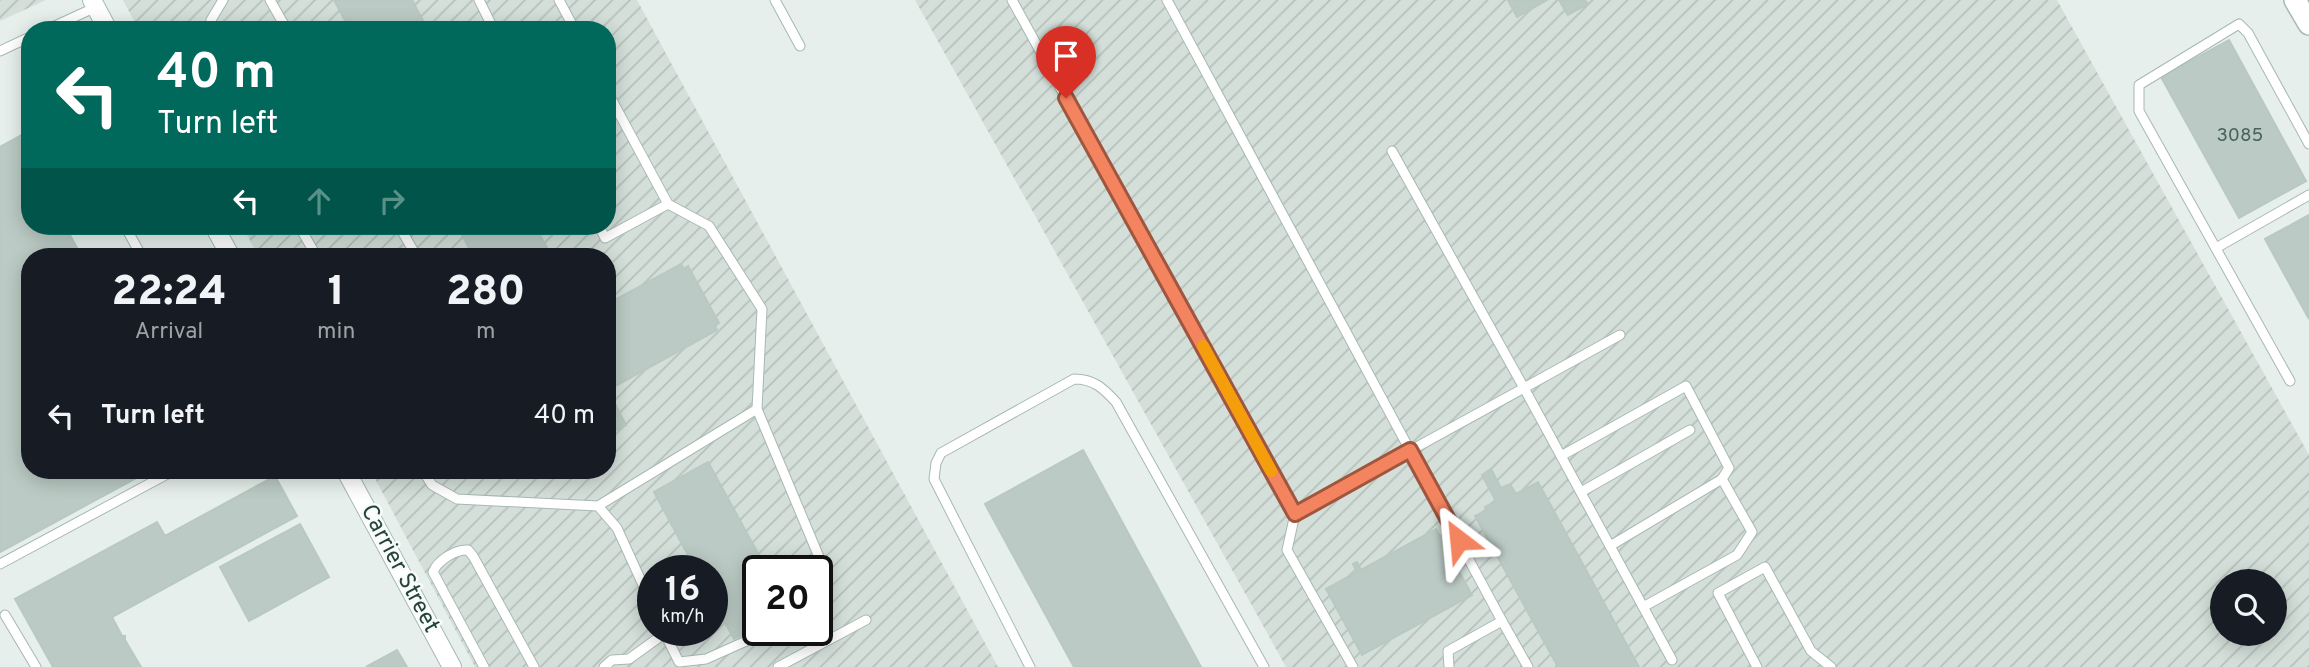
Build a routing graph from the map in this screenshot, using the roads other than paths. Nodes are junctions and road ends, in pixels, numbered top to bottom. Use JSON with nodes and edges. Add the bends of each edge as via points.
{"nodes":[{"id":1,"x":223,"y":0,"type":"edge"},
{"id":2,"x":270,"y":0,"type":"edge"},
{"id":3,"x":478,"y":0,"type":"edge"},
{"id":4,"x":559,"y":0,"type":"edge"},
{"id":5,"x":775,"y":0,"type":"edge"},
{"id":6,"x":1012,"y":0,"type":"edge"},
{"id":7,"x":1167,"y":0,"type":"edge"},
{"id":8,"x":2295,"y":0,"type":"edge"},
{"id":9,"x":94,"y":3,"type":"edge"},
{"id":10,"x":62,"y":21,"type":"edge"},
{"id":11,"x":103,"y":21,"type":"edge"},
{"id":12,"x":211,"y":21,"type":"edge"},
{"id":13,"x":282,"y":21,"type":"edge"},
{"id":14,"x":489,"y":21,"type":"edge"},
{"id":15,"x":570,"y":21,"type":"edge"},
{"id":16,"x":2309,"y":24,"type":"edge"},
{"id":17,"x":21,"y":41,"type":"edge"},
{"id":18,"x":800,"y":46,"type":"dead end"},
{"id":19,"x":0,"y":51,"type":"edge"},
{"id":20,"x":616,"y":108,"type":"edge"},
{"id":21,"x":2309,"y":144,"type":"edge"},
{"id":22,"x":1392,"y":151,"type":"dead end"},
{"id":23,"x":2309,"y":195,"type":"edge"},
{"id":24,"x":668,"y":204,"type":"junction"},
{"id":25,"x":616,"y":231,"type":"edge"},
{"id":26,"x":2216,"y":247,"type":"junction"},
{"id":27,"x":1620,"y":335,"type":"dead end"},
{"id":28,"x":2290,"y":381,"type":"dead end"},
{"id":29,"x":1524,"y":388,"type":"junction"},
{"id":30,"x":757,"y":409,"type":"junction"},
{"id":31,"x":1690,"y":430,"type":"dead end"},
{"id":32,"x":1410,"y":450,"type":"junction"},
{"id":33,"x":1561,"y":456,"type":"junction"},
{"id":34,"x":158,"y":479,"type":"edge"},
{"id":35,"x":350,"y":479,"type":"edge"},
{"id":36,"x":428,"y":479,"type":"edge"},
{"id":37,"x":1722,"y":479,"type":"junction"},
{"id":38,"x":1581,"y":492,"type":"junction"},
{"id":39,"x":598,"y":506,"type":"junction"},
{"id":40,"x":1295,"y":514,"type":"junction"},
{"id":41,"x":1610,"y":546,"type":"junction"},
{"id":42,"x":818,"y":555,"type":"edge"},
{"id":43,"x":0,"y":564,"type":"edge"},
{"id":44,"x":637,"y":572,"type":"edge"},
{"id":45,"x":1643,"y":607,"type":"junction"},
{"id":46,"x":5,"y":615,"type":"dead end"},
{"id":47,"x":866,"y":620,"type":"dead end"},
{"id":48,"x":1502,"y":621,"type":"junction"},
{"id":49,"x":742,"y":643,"type":"edge"},
{"id":50,"x":647,"y":646,"type":"edge"},
{"id":51,"x":671,"y":646,"type":"edge"},
{"id":52,"x":1672,"y":660,"type":"dead end"},
{"id":53,"x":628,"y":663,"type":"edge"},
{"id":54,"x":36,"y":667,"type":"edge"},
{"id":55,"x":452,"y":667,"type":"edge"},
{"id":56,"x":484,"y":667,"type":"edge"},
{"id":57,"x":534,"y":667,"type":"edge"},
{"id":58,"x":604,"y":667,"type":"edge"},
{"id":59,"x":778,"y":667,"type":"edge"},
{"id":60,"x":1030,"y":667,"type":"edge"},
{"id":61,"x":1264,"y":667,"type":"edge"},
{"id":62,"x":1353,"y":667,"type":"edge"},
{"id":63,"x":1449,"y":667,"type":"edge"},
{"id":64,"x":1528,"y":667,"type":"edge"},
{"id":65,"x":1757,"y":667,"type":"edge"},
{"id":66,"x":1831,"y":667,"type":"edge"}],
"edges":[{"from":1,"to":12,"type":"lane"},
{"from":2,"to":13,"type":"lane"},
{"from":3,"to":14,"type":"lane"},
{"from":4,"to":15,"type":"lane"},
{"from":5,"to":18,"type":"lane"},
{"from":6,"to":40,"type":"lane"},
{"from":7,"to":32,"type":"lane"},
{"from":8,"to":16,"type":"street"},
{"from":9,"to":10,"type":"lane"},
{"from":9,"to":11,"type":"street"},
{"from":17,"to":19,"type":"lane"},
{"from":20,"to":24,"type":"lane"},
{"from":21,"to":26,"type":"lane","via":[[2239,24],[2139,85],[2139,111]]},
{"from":22,"to":29,"type":"lane"},
{"from":23,"to":26,"type":"lane"},
{"from":24,"to":25,"type":"lane"},
{"from":24,"to":30,"type":"lane","via":[[709,226],[762,310]]},
{"from":26,"to":28,"type":"lane"},
{"from":27,"to":29,"type":"lane"},
{"from":29,"to":32,"type":"lane"},
{"from":29,"to":33,"type":"lane"},
{"from":30,"to":39,"type":"lane"},
{"from":30,"to":42,"type":"lane"},
{"from":31,"to":38,"type":"lane"},
{"from":32,"to":40,"type":"lane"},
{"from":32,"to":48,"type":"lane"},
{"from":33,"to":37,"type":"lane","via":[[1686,386],[1729,468]]},
{"from":33,"to":38,"type":"lane"},
{"from":34,"to":43,"type":"lane"},
{"from":35,"to":55,"type":"street","name":"Carrier Street"},
{"from":36,"to":39,"type":"lane","via":[[457,499]]},
{"from":37,"to":41,"type":"lane"},
{"from":37,"to":45,"type":"lane","via":[[1752,532],[1737,555]]},
{"from":38,"to":41,"type":"lane"},
{"from":39,"to":44,"type":"lane","via":[[617,528]]},
{"from":40,"to":62,"type":"lane","via":[[1287,550]]},
{"from":41,"to":45,"type":"lane"},
{"from":45,"to":52,"type":"lane"},
{"from":46,"to":54,"type":"lane"},
{"from":47,"to":59,"type":"lane"},
{"from":48,"to":63,"type":"lane","via":[[1448,651]]},
{"from":48,"to":64,"type":"lane"},
{"from":49,"to":51,"type":"lane","via":[[706,659],[679,662]]},
{"from":50,"to":53,"type":"lane"},
{"from":53,"to":58,"type":"lane","via":[[612,660]]},
{"from":56,"to":57,"type":"lane","via":[[433,572],[436,564],[461,550],[474,556]]},
{"from":60,"to":61,"type":"lane","via":[[934,479],[936,463],[941,453],[1074,379],[1089,379],[1116,402]]},
{"from":65,"to":66,"type":"lane","via":[[1718,593],[1765,567],[1811,650]]}]}
